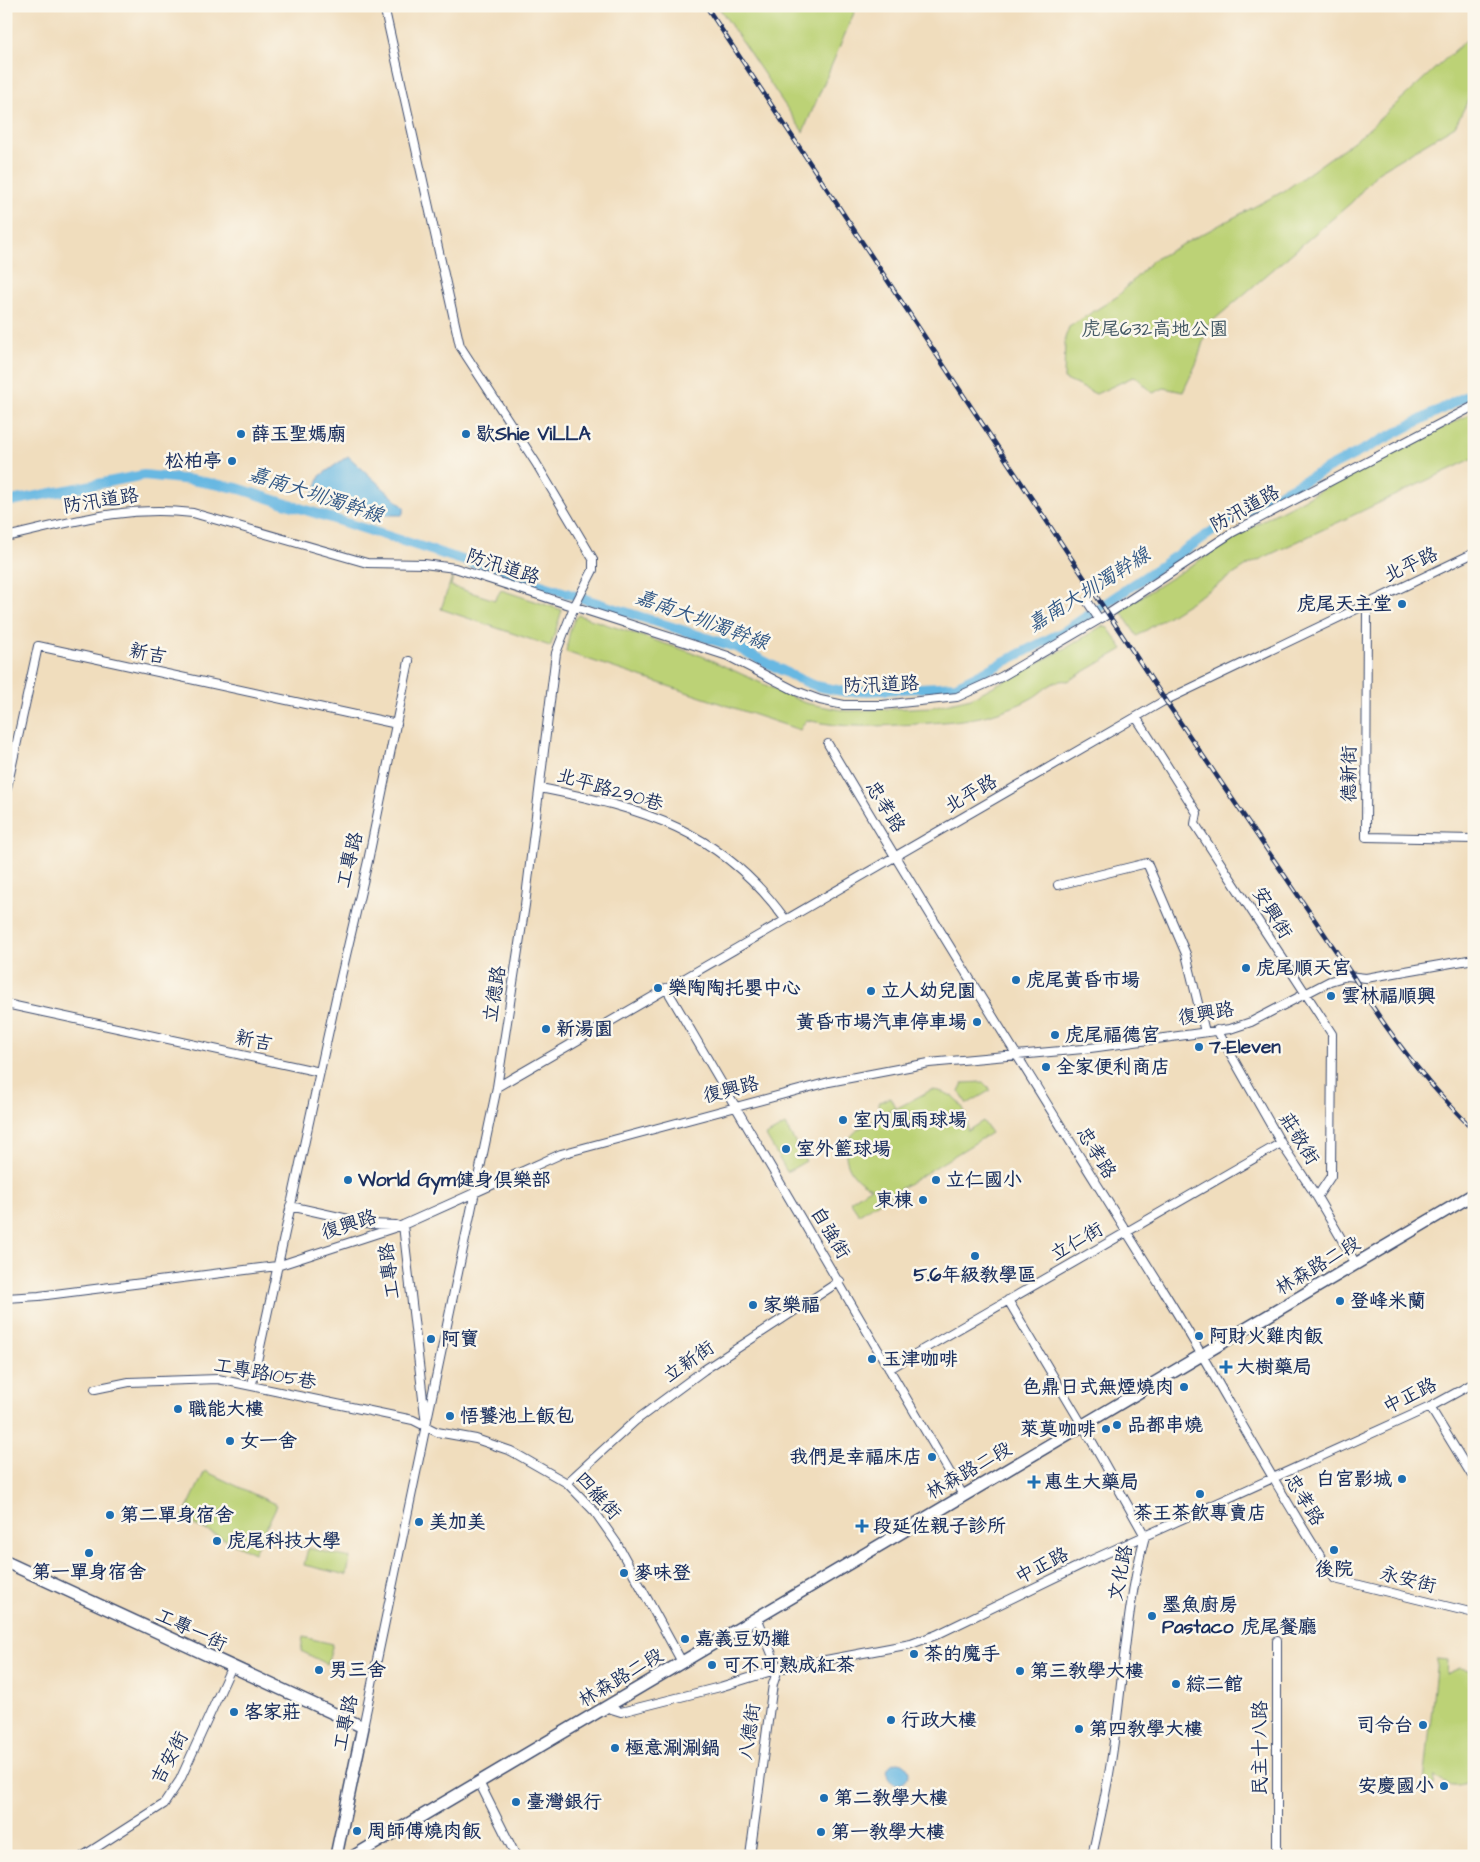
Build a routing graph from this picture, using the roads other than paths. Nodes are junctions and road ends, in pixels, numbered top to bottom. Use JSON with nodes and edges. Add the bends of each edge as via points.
{"nodes":[{"id":1,"x":384,"y":6,"type":"edge"},
{"id":2,"x":1474,"y":406,"type":"edge"},
{"id":3,"x":6,"y":537,"type":"edge"},
{"id":4,"x":1474,"y":553,"type":"edge"},
{"id":5,"x":1087,"y":601,"type":"dead end"},
{"id":6,"x":1367,"y":604,"type":"junction"},
{"id":7,"x":575,"y":605,"type":"junction"},
{"id":8,"x":1099,"y":619,"type":"junction"},
{"id":9,"x":410,"y":662,"type":"dead end"},
{"id":10,"x":1136,"y":716,"type":"junction"},
{"id":11,"x":397,"y":724,"type":"junction"},
{"id":12,"x":828,"y":744,"type":"dead end"},
{"id":13,"x":540,"y":788,"type":"junction"},
{"id":14,"x":6,"y":792,"type":"edge"},
{"id":15,"x":1474,"y":839,"type":"edge"},
{"id":16,"x":896,"y":855,"type":"junction"},
{"id":17,"x":1058,"y":884,"type":"dead end"},
{"id":18,"x":785,"y":919,"type":"junction"},
{"id":19,"x":1474,"y":959,"type":"edge"},
{"id":20,"x":666,"y":988,"type":"junction"},
{"id":21,"x":1304,"y":994,"type":"junction"},
{"id":22,"x":6,"y":1004,"type":"edge"},
{"id":23,"x":1217,"y":1030,"type":"junction"},
{"id":24,"x":1205,"y":1032,"type":"junction"},
{"id":25,"x":1016,"y":1055,"type":"junction"},
{"id":26,"x":320,"y":1072,"type":"junction"},
{"id":27,"x":497,"y":1087,"type":"junction"},
{"id":28,"x":736,"y":1106,"type":"junction"},
{"id":29,"x":1281,"y":1143,"type":"junction"},
{"id":30,"x":476,"y":1192,"type":"junction"},
{"id":31,"x":1474,"y":1194,"type":"edge"},
{"id":32,"x":1317,"y":1198,"type":"junction"},
{"id":33,"x":290,"y":1206,"type":"junction"},
{"id":34,"x":403,"y":1225,"type":"junction"},
{"id":35,"x":1126,"y":1232,"type":"junction"},
{"id":36,"x":1356,"y":1264,"type":"junction"},
{"id":37,"x":277,"y":1266,"type":"junction"},
{"id":38,"x":840,"y":1281,"type":"junction"},
{"id":39,"x":6,"y":1298,"type":"edge"},
{"id":40,"x":1008,"y":1300,"type":"junction"},
{"id":41,"x":1201,"y":1356,"type":"junction"},
{"id":42,"x":889,"y":1369,"type":"junction"},
{"id":43,"x":1474,"y":1383,"type":"edge"},
{"id":44,"x":252,"y":1384,"type":"junction"},
{"id":45,"x":95,"y":1389,"type":"dead end"},
{"id":46,"x":1430,"y":1406,"type":"junction"},
{"id":47,"x":426,"y":1425,"type":"junction"},
{"id":48,"x":1082,"y":1426,"type":"junction"},
{"id":49,"x":1270,"y":1477,"type":"junction"},
{"id":50,"x":1474,"y":1479,"type":"edge"},
{"id":51,"x":567,"y":1483,"type":"junction"},
{"id":52,"x":963,"y":1495,"type":"junction"},
{"id":53,"x":1145,"y":1536,"type":"junction"},
{"id":54,"x":6,"y":1562,"type":"edge"},
{"id":55,"x":1334,"y":1579,"type":"joint"},
{"id":56,"x":1474,"y":1613,"type":"edge"},
{"id":57,"x":756,"y":1618,"type":"junction"},
{"id":58,"x":1277,"y":1641,"type":"dead end"},
{"id":59,"x":682,"y":1662,"type":"junction"},
{"id":60,"x":231,"y":1668,"type":"junction"},
{"id":61,"x":778,"y":1669,"type":"junction"},
{"id":62,"x":605,"y":1707,"type":"junction"},
{"id":63,"x":363,"y":1727,"type":"junction"},
{"id":64,"x":479,"y":1782,"type":"junction"},
{"id":65,"x":83,"y":1856,"type":"edge"},
{"id":66,"x":336,"y":1856,"type":"edge"},
{"id":67,"x":354,"y":1856,"type":"edge"},
{"id":68,"x":516,"y":1856,"type":"edge"},
{"id":69,"x":750,"y":1856,"type":"edge"},
{"id":70,"x":1092,"y":1856,"type":"edge"},
{"id":71,"x":1277,"y":1856,"type":"edge"}],
"edges":[{"from":1,"to":7,"type":"street","name":"立德路","via":[[460,346],[492,392],[593,559],[593,570]]},
{"from":2,"to":8,"type":"street","name":"防汛道路","via":[[1233,532]]},
{"from":3,"to":7,"type":"street","name":"防汛道路","via":[[113,512],[164,509],[194,513],[367,563],[455,568]]},
{"from":4,"to":6,"type":"street","name":"北平路"},
{"from":5,"to":8,"type":"street"},
{"from":6,"to":10,"type":"street","name":"北平路"},
{"from":6,"to":15,"type":"street","name":"德新街","via":[[1366,837]]},
{"from":7,"to":8,"type":"street","name":"防汛道路","via":[[728,656],[796,691],[844,705],[882,705],[957,697],[1001,677]]},
{"from":7,"to":13,"type":"street","name":"立德路","via":[[556,654]]},
{"from":9,"to":11,"type":"street","name":"工專路"},
{"from":10,"to":16,"type":"street","name":"北平路"},
{"from":10,"to":21,"type":"street","name":"安興街","via":[[1197,813],[1195,824]]},
{"from":11,"to":14,"type":"street","name":"新吉","via":[[38,646]]},
{"from":11,"to":26,"type":"street","name":"工專路"},
{"from":12,"to":16,"type":"street","name":"忠孝路"},
{"from":13,"to":18,"type":"street","name":"北平路290巷","via":[[649,814],[693,835],[732,860],[751,877]]},
{"from":13,"to":27,"type":"street","name":"立德路"},
{"from":16,"to":18,"type":"street","name":"北平路"},
{"from":16,"to":25,"type":"street","name":"忠孝路"},
{"from":17,"to":24,"type":"street","via":[[1148,863],[1186,954]]},
{"from":18,"to":20,"type":"street","name":"北平路"},
{"from":19,"to":21,"type":"street","name":"復興路","via":[[1366,978],[1347,976]]},
{"from":20,"to":27,"type":"street","name":"北平路"},
{"from":20,"to":28,"type":"street","name":"自強街"},
{"from":21,"to":23,"type":"street","name":"復興路","via":[[1251,1022]]},
{"from":21,"to":32,"type":"street","name":"安興街","via":[[1332,1034],[1331,1176]]},
{"from":22,"to":26,"type":"street","name":"新吉"},
{"from":23,"to":24,"type":"street","name":"復興路"},
{"from":23,"to":29,"type":"street","name":"莊敬街"},
{"from":24,"to":25,"type":"street","name":"復興路"},
{"from":25,"to":28,"type":"street","name":"復興路","via":[[929,1063],[829,1082]]},
{"from":25,"to":35,"type":"street","name":"忠孝路"},
{"from":26,"to":33,"type":"street","name":"工專路"},
{"from":27,"to":30,"type":"street","name":"立德路"},
{"from":28,"to":30,"type":"street","name":"復興路","via":[[561,1154]]},
{"from":28,"to":38,"type":"street","name":"自強街"},
{"from":29,"to":32,"type":"street","name":"莊敬街"},
{"from":29,"to":35,"type":"street","name":"立仁街"},
{"from":30,"to":34,"type":"street","name":"復興路"},
{"from":30,"to":47,"type":"street","name":"立德路"},
{"from":31,"to":36,"type":"main road","name":"林森路二段"},
{"from":32,"to":36,"type":"street","name":"莊敬街"},
{"from":33,"to":34,"type":"street","name":"工專路","via":[[372,1224]]},
{"from":33,"to":37,"type":"street"},
{"from":34,"to":37,"type":"street","name":"復興路"},
{"from":34,"to":47,"type":"street","name":"工專路"},
{"from":35,"to":40,"type":"street","name":"立仁街"},
{"from":35,"to":41,"type":"street","name":"忠孝路"},
{"from":36,"to":41,"type":"main road","name":"林森路二段"},
{"from":37,"to":39,"type":"street","name":"復興路"},
{"from":37,"to":44,"type":"street"},
{"from":38,"to":42,"type":"street","name":"自強街"},
{"from":38,"to":51,"type":"street","name":"立新街","via":[[704,1370],[635,1421]]},
{"from":40,"to":42,"type":"street","name":"立仁街"},
{"from":40,"to":48,"type":"street","name":"文化路"},
{"from":41,"to":48,"type":"main road","name":"林森路二段"},
{"from":41,"to":49,"type":"street","name":"忠孝路"},
{"from":42,"to":52,"type":"street","name":"自強街"},
{"from":43,"to":46,"type":"street","name":"中正路"},
{"from":44,"to":45,"type":"street","name":"工專路105巷","via":[[218,1379],[164,1380],[129,1382]]},
{"from":44,"to":47,"type":"street","name":"工專路105巷"},
{"from":46,"to":49,"type":"street","name":"中正路"},
{"from":46,"to":50,"type":"street"},
{"from":47,"to":51,"type":"street","name":"四維街","via":[[436,1432],[476,1439],[511,1451]]},
{"from":47,"to":63,"type":"street","name":"工專路"},
{"from":48,"to":52,"type":"main road","name":"林森路二段"},
{"from":48,"to":53,"type":"street","name":"文化路"},
{"from":49,"to":53,"type":"street","name":"中正路"},
{"from":49,"to":55,"type":"street","name":"忠孝路"},
{"from":51,"to":59,"type":"street","name":"四維街","via":[[595,1512],[616,1542]]},
{"from":52,"to":57,"type":"main road","name":"林森路二段"},
{"from":53,"to":61,"type":"street","name":"中正路","via":[[936,1635],[911,1644]]},
{"from":53,"to":70,"type":"street","name":"文化路","via":[[1138,1559],[1111,1762]]},
{"from":54,"to":60,"type":"main road","name":"工專一街"},
{"from":55,"to":56,"type":"street","name":"永安街"},
{"from":57,"to":59,"type":"main road","name":"林森路二段"},
{"from":57,"to":61,"type":"street"},
{"from":58,"to":71,"type":"street","name":"民主十八路"},
{"from":59,"to":62,"type":"main road","name":"林森路二段"},
{"from":60,"to":63,"type":"main road","name":"工專一街"},
{"from":60,"to":65,"type":"street","name":"吉安街","via":[[184,1771],[164,1804]]},
{"from":61,"to":62,"type":"street","name":"中正路","via":[[621,1712]]},
{"from":61,"to":69,"type":"street","name":"八德街","via":[[772,1684]]},
{"from":62,"to":64,"type":"main road","name":"林森路二段"},
{"from":63,"to":66,"type":"main road","name":"工專路"},
{"from":64,"to":67,"type":"main road","name":"林森路二段"},
{"from":64,"to":68,"type":"street"}]}
